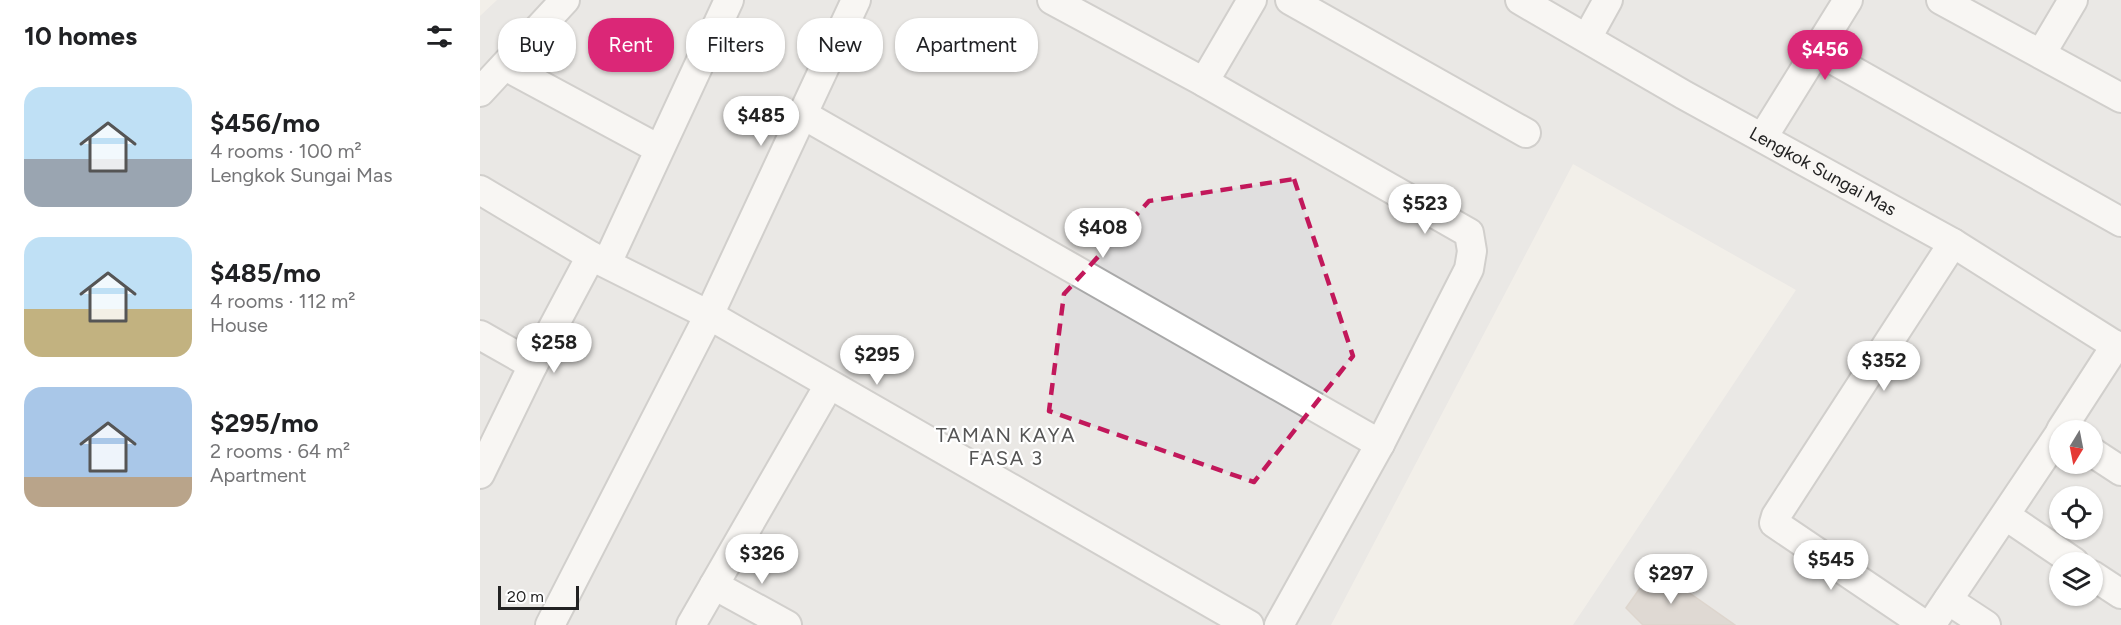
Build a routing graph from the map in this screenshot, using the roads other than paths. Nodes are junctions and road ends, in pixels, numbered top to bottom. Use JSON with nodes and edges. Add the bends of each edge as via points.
{"nodes":[{"id":1,"x":565,"y":0,"type":"edge"},
{"id":2,"x":729,"y":0,"type":"edge"},
{"id":3,"x":856,"y":0,"type":"edge"},
{"id":4,"x":1052,"y":0,"type":"edge"},
{"id":5,"x":1252,"y":0,"type":"edge"},
{"id":6,"x":1290,"y":0,"type":"edge"},
{"id":7,"x":1520,"y":0,"type":"edge"},
{"id":8,"x":1608,"y":0,"type":"edge"},
{"id":9,"x":1848,"y":0,"type":"edge"},
{"id":10,"x":1941,"y":0,"type":"edge"},
{"id":11,"x":2073,"y":0,"type":"edge"},
{"id":12,"x":549,"y":18,"type":"edge"},
{"id":13,"x":1587,"y":38,"type":"junction"},
{"id":14,"x":1816,"y":50,"type":"junction"},
{"id":15,"x":2042,"y":54,"type":"junction"},
{"id":16,"x":499,"y":72,"type":"edge"},
{"id":17,"x":516,"y":72,"type":"edge"},
{"id":18,"x":1204,"y":82,"type":"junction"},
{"id":19,"x":480,"y":92,"type":"edge"},
{"id":20,"x":2121,"y":98,"type":"edge"},
{"id":21,"x":802,"y":114,"type":"junction"},
{"id":22,"x":1526,"y":133,"type":"dead end"},
{"id":23,"x":1763,"y":137,"type":"junction"},
{"id":24,"x":659,"y":149,"type":"junction"},
{"id":25,"x":480,"y":190,"type":"edge"},
{"id":26,"x":2121,"y":222,"type":"edge"},
{"id":27,"x":1953,"y":243,"type":"junction"},
{"id":28,"x":599,"y":259,"type":"junction"},
{"id":29,"x":709,"y":315,"type":"junction"},
{"id":30,"x":480,"y":335,"type":"edge"},
{"id":31,"x":2118,"y":347,"type":"edge"},
{"id":32,"x":533,"y":365,"type":"junction"},
{"id":33,"x":830,"y":385,"type":"junction"},
{"id":34,"x":2068,"y":420,"type":"edge"},
{"id":35,"x":1380,"y":444,"type":"junction"},
{"id":36,"x":2049,"y":450,"type":"edge"},
{"id":37,"x":2103,"y":459,"type":"edge"},
{"id":38,"x":2121,"y":471,"type":"edge"},
{"id":39,"x":480,"y":474,"type":"edge"},
{"id":40,"x":2006,"y":516,"type":"junction"},
{"id":41,"x":2059,"y":552,"type":"edge"},
{"id":42,"x":2103,"y":582,"type":"edge"},
{"id":43,"x":714,"y":585,"type":"junction"},
{"id":44,"x":2121,"y":594,"type":"edge"},
{"id":45,"x":1948,"y":600,"type":"junction"},
{"id":46,"x":549,"y":625,"type":"edge"},
{"id":47,"x":691,"y":625,"type":"edge"},
{"id":48,"x":787,"y":625,"type":"edge"},
{"id":49,"x":1249,"y":625,"type":"edge"},
{"id":50,"x":1279,"y":625,"type":"edge"},
{"id":51,"x":1925,"y":625,"type":"edge"},
{"id":52,"x":1931,"y":625,"type":"edge"},
{"id":53,"x":1986,"y":625,"type":"edge"}],
"edges":[{"from":1,"to":12,"type":"street"},
{"from":2,"to":24,"type":"street"},
{"from":3,"to":21,"type":"street"},
{"from":4,"to":18,"type":"street"},
{"from":5,"to":18,"type":"street"},
{"from":6,"to":22,"type":"street"},
{"from":7,"to":13,"type":"street","name":"Lengkok Sungai Mas"},
{"from":8,"to":13,"type":"street"},
{"from":9,"to":14,"type":"street"},
{"from":10,"to":15,"type":"street"},
{"from":11,"to":15,"type":"street"},
{"from":13,"to":23,"type":"street","name":"Lengkok Sungai Mas"},
{"from":14,"to":23,"type":"street"},
{"from":14,"to":26,"type":"street"},
{"from":15,"to":20,"type":"street"},
{"from":16,"to":19,"type":"street"},
{"from":17,"to":24,"type":"street"},
{"from":18,"to":35,"type":"street","via":[[1468,233],[1472,251],[1469,269]]},
{"from":21,"to":29,"type":"street"},
{"from":21,"to":35,"type":"street"},
{"from":23,"to":27,"type":"street","name":"Lengkok Sungai Mas"},
{"from":24,"to":28,"type":"street"},
{"from":25,"to":28,"type":"street"},
{"from":27,"to":31,"type":"street","name":"Lengkok Sungai Mas"},
{"from":27,"to":51,"type":"street","via":[[1774,523]]},
{"from":28,"to":29,"type":"street"},
{"from":28,"to":32,"type":"street"},
{"from":29,"to":33,"type":"street"},
{"from":29,"to":46,"type":"street"},
{"from":30,"to":32,"type":"street"},
{"from":31,"to":34,"type":"street"},
{"from":32,"to":39,"type":"street"},
{"from":33,"to":43,"type":"street"},
{"from":33,"to":49,"type":"street"},
{"from":35,"to":50,"type":"street"},
{"from":36,"to":40,"type":"street"},
{"from":37,"to":38,"type":"street"},
{"from":40,"to":41,"type":"street"},
{"from":40,"to":45,"type":"street"},
{"from":42,"to":44,"type":"street"},
{"from":43,"to":47,"type":"street"},
{"from":43,"to":48,"type":"street"},
{"from":45,"to":52,"type":"street"},
{"from":45,"to":53,"type":"street"}]}
